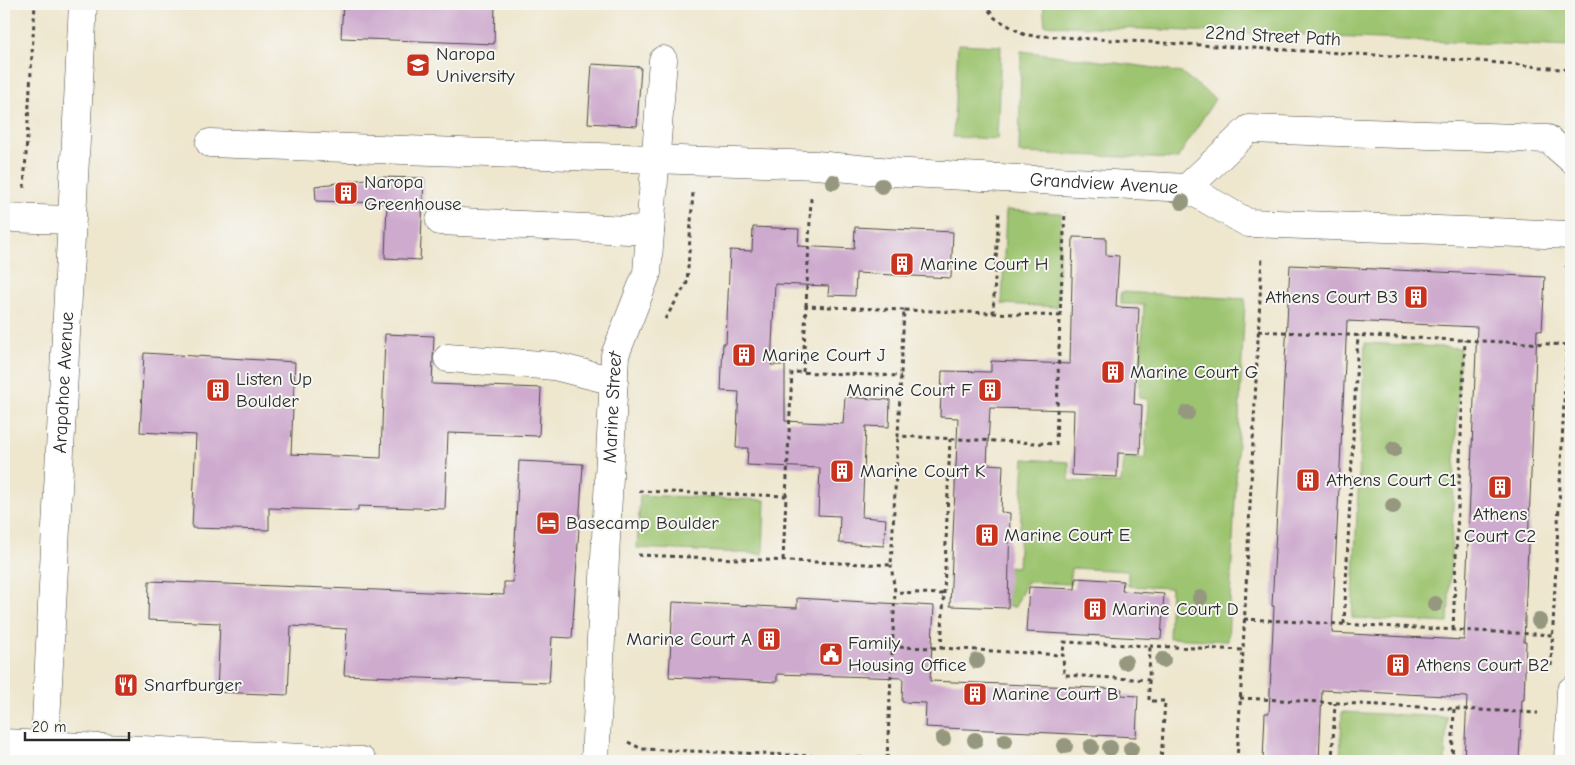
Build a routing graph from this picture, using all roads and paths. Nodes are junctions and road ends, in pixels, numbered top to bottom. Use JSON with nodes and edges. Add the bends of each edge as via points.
{"nodes":[{"id":1,"x":35,"y":4,"type":"edge"},
{"id":2,"x":83,"y":4,"type":"edge"},
{"id":3,"x":984,"y":4,"type":"edge"},
{"id":4,"x":663,"y":60,"type":"dead end"},
{"id":5,"x":1571,"y":70,"type":"edge"},
{"id":6,"x":210,"y":143,"type":"dead end"},
{"id":7,"x":657,"y":158,"type":"junction"},
{"id":8,"x":1571,"y":159,"type":"edge"},
{"id":9,"x":1186,"y":188,"type":"junction"},
{"id":10,"x":703,"y":192,"type":"dead end"},
{"id":11,"x":801,"y":198,"type":"dead end"},
{"id":12,"x":811,"y":199,"type":"junction"},
{"id":13,"x":820,"y":199,"type":"dead end"},
{"id":14,"x":999,"y":203,"type":"dead end"},
{"id":15,"x":1065,"y":207,"type":"dead end"},
{"id":16,"x":13,"y":218,"type":"edge"},
{"id":17,"x":72,"y":220,"type":"junction"},
{"id":18,"x":440,"y":221,"type":"dead end"},
{"id":19,"x":1266,"y":223,"type":"junction"},
{"id":20,"x":650,"y":232,"type":"junction"},
{"id":21,"x":1571,"y":235,"type":"edge"},
{"id":22,"x":1559,"y":263,"type":"dead end"},
{"id":23,"x":806,"y":306,"type":"junction"},
{"id":24,"x":904,"y":310,"type":"junction"},
{"id":25,"x":993,"y":314,"type":"junction"},
{"id":26,"x":1060,"y":316,"type":"junction"},
{"id":27,"x":662,"y":325,"type":"dead end"},
{"id":28,"x":1258,"y":331,"type":"junction"},
{"id":29,"x":1358,"y":335,"type":"junction"},
{"id":30,"x":1465,"y":340,"type":"junction"},
{"id":31,"x":1566,"y":344,"type":"junction"},
{"id":32,"x":1571,"y":345,"type":"edge"},
{"id":33,"x":448,"y":358,"type":"dead end"},
{"id":34,"x":803,"y":372,"type":"junction"},
{"id":35,"x":901,"y":376,"type":"junction"},
{"id":36,"x":614,"y":381,"type":"junction"},
{"id":37,"x":898,"y":436,"type":"junction"},
{"id":38,"x":950,"y":439,"type":"junction"},
{"id":39,"x":633,"y":490,"type":"dead end"},
{"id":40,"x":786,"y":496,"type":"junction"},
{"id":41,"x":629,"y":555,"type":"dead end"},
{"id":42,"x":783,"y":560,"type":"junction"},
{"id":43,"x":892,"y":565,"type":"junction"},
{"id":44,"x":895,"y":592,"type":"junction"},
{"id":45,"x":944,"y":594,"type":"junction"},
{"id":46,"x":1244,"y":619,"type":"junction"},
{"id":47,"x":1344,"y":624,"type":"junction"},
{"id":48,"x":1453,"y":629,"type":"junction"},
{"id":49,"x":1553,"y":634,"type":"junction"},
{"id":50,"x":1150,"y":646,"type":"junction"},
{"id":51,"x":892,"y":647,"type":"junction"},
{"id":52,"x":942,"y":648,"type":"junction"},
{"id":53,"x":1243,"y":650,"type":"junction"},
{"id":54,"x":1063,"y":655,"type":"junction"},
{"id":55,"x":1551,"y":674,"type":"dead end"},
{"id":56,"x":1149,"y":680,"type":"junction"},
{"id":57,"x":1571,"y":691,"type":"edge"},
{"id":58,"x":1240,"y":698,"type":"junction"},
{"id":59,"x":1335,"y":703,"type":"junction"},
{"id":60,"x":1454,"y":708,"type":"junction"},
{"id":61,"x":1539,"y":713,"type":"dead end"},
{"id":62,"x":625,"y":741,"type":"dead end"},
{"id":63,"x":4,"y":743,"type":"edge"},
{"id":64,"x":44,"y":753,"type":"edge"},
{"id":65,"x":775,"y":753,"type":"junction"},
{"id":66,"x":886,"y":759,"type":"junction"},
{"id":67,"x":362,"y":761,"type":"edge"},
{"id":68,"x":595,"y":761,"type":"edge"},
{"id":69,"x":774,"y":761,"type":"edge"},
{"id":70,"x":936,"y":761,"type":"edge"},
{"id":71,"x":1161,"y":761,"type":"edge"},
{"id":72,"x":1237,"y":761,"type":"edge"},
{"id":73,"x":1332,"y":761,"type":"edge"},
{"id":74,"x":1452,"y":761,"type":"edge"},
{"id":75,"x":1568,"y":761,"type":"edge"}],
"edges":[{"from":1,"to":16,"type":"path"},
{"from":2,"to":17,"type":"street","name":"Arapahoe Avenue"},
{"from":3,"to":5,"type":"path","name":"22nd Street Path","via":[[995,18],[1025,35],[1480,60]]},
{"from":4,"to":7,"type":"street","name":"Marine Street"},
{"from":6,"to":7,"type":"street","name":"Grandview Avenue"},
{"from":7,"to":9,"type":"street","name":"Grandview Avenue","via":[[816,164],[891,172]]},
{"from":7,"to":20,"type":"street","name":"Marine Street"},
{"from":8,"to":9,"type":"street","via":[[1548,139],[1249,128]]},
{"from":9,"to":19,"type":"street","name":"Grandview Avenue","via":[[1248,223]]},
{"from":10,"to":27,"type":"path","via":[[693,191],[687,283]]},
{"from":11,"to":12,"type":"path"},
{"from":12,"to":13,"type":"path"},
{"from":12,"to":23,"type":"path"},
{"from":14,"to":25,"type":"path"},
{"from":15,"to":26,"type":"path"},
{"from":16,"to":17,"type":"street"},
{"from":17,"to":64,"type":"street","name":"Arapahoe Avenue"},
{"from":18,"to":20,"type":"street"},
{"from":19,"to":21,"type":"street","name":"Grandview Avenue"},
{"from":19,"to":28,"type":"path"},
{"from":20,"to":36,"type":"street","name":"Marine Street","via":[[647,273],[615,355]]},
{"from":22,"to":31,"type":"path","via":[[1566,266],[1570,282]]},
{"from":23,"to":24,"type":"path"},
{"from":23,"to":34,"type":"path"},
{"from":24,"to":25,"type":"path"},
{"from":24,"to":35,"type":"path"},
{"from":25,"to":26,"type":"path"},
{"from":26,"to":38,"type":"path","via":[[1056,444]]},
{"from":28,"to":29,"type":"path"},
{"from":28,"to":46,"type":"path"},
{"from":29,"to":30,"type":"path"},
{"from":29,"to":47,"type":"path"},
{"from":30,"to":31,"type":"path"},
{"from":30,"to":48,"type":"path"},
{"from":31,"to":32,"type":"path"},
{"from":31,"to":49,"type":"path"},
{"from":33,"to":36,"type":"street","via":[[554,366]]},
{"from":34,"to":35,"type":"path"},
{"from":34,"to":40,"type":"path","via":[[792,372]]},
{"from":35,"to":37,"type":"path"},
{"from":36,"to":68,"type":"street","name":"Marine Street"},
{"from":37,"to":38,"type":"path"},
{"from":37,"to":43,"type":"path"},
{"from":38,"to":45,"type":"path"},
{"from":39,"to":40,"type":"path"},
{"from":40,"to":42,"type":"path"},
{"from":41,"to":42,"type":"path"},
{"from":42,"to":43,"type":"path"},
{"from":43,"to":44,"type":"path"},
{"from":44,"to":45,"type":"path"},
{"from":44,"to":51,"type":"path"},
{"from":45,"to":52,"type":"path"},
{"from":46,"to":47,"type":"path"},
{"from":46,"to":53,"type":"path"},
{"from":47,"to":48,"type":"path"},
{"from":48,"to":49,"type":"path"},
{"from":49,"to":55,"type":"path"},
{"from":50,"to":53,"type":"path"},
{"from":50,"to":54,"type":"path","via":[[1064,642]]},
{"from":50,"to":56,"type":"path"},
{"from":51,"to":52,"type":"path"},
{"from":51,"to":66,"type":"path"},
{"from":52,"to":54,"type":"path"},
{"from":53,"to":58,"type":"path"},
{"from":54,"to":56,"type":"path","via":[[1064,675]]},
{"from":56,"to":71,"type":"path","via":[[1149,700],[1165,701]]},
{"from":57,"to":75,"type":"street"},
{"from":58,"to":59,"type":"path"},
{"from":58,"to":72,"type":"path"},
{"from":59,"to":60,"type":"path"},
{"from":59,"to":73,"type":"path"},
{"from":60,"to":61,"type":"path"},
{"from":60,"to":74,"type":"path"},
{"from":62,"to":65,"type":"path","via":[[642,749]]},
{"from":63,"to":64,"type":"street"},
{"from":64,"to":67,"type":"street"},
{"from":65,"to":66,"type":"path"},
{"from":65,"to":69,"type":"path"},
{"from":66,"to":70,"type":"path"}]}
